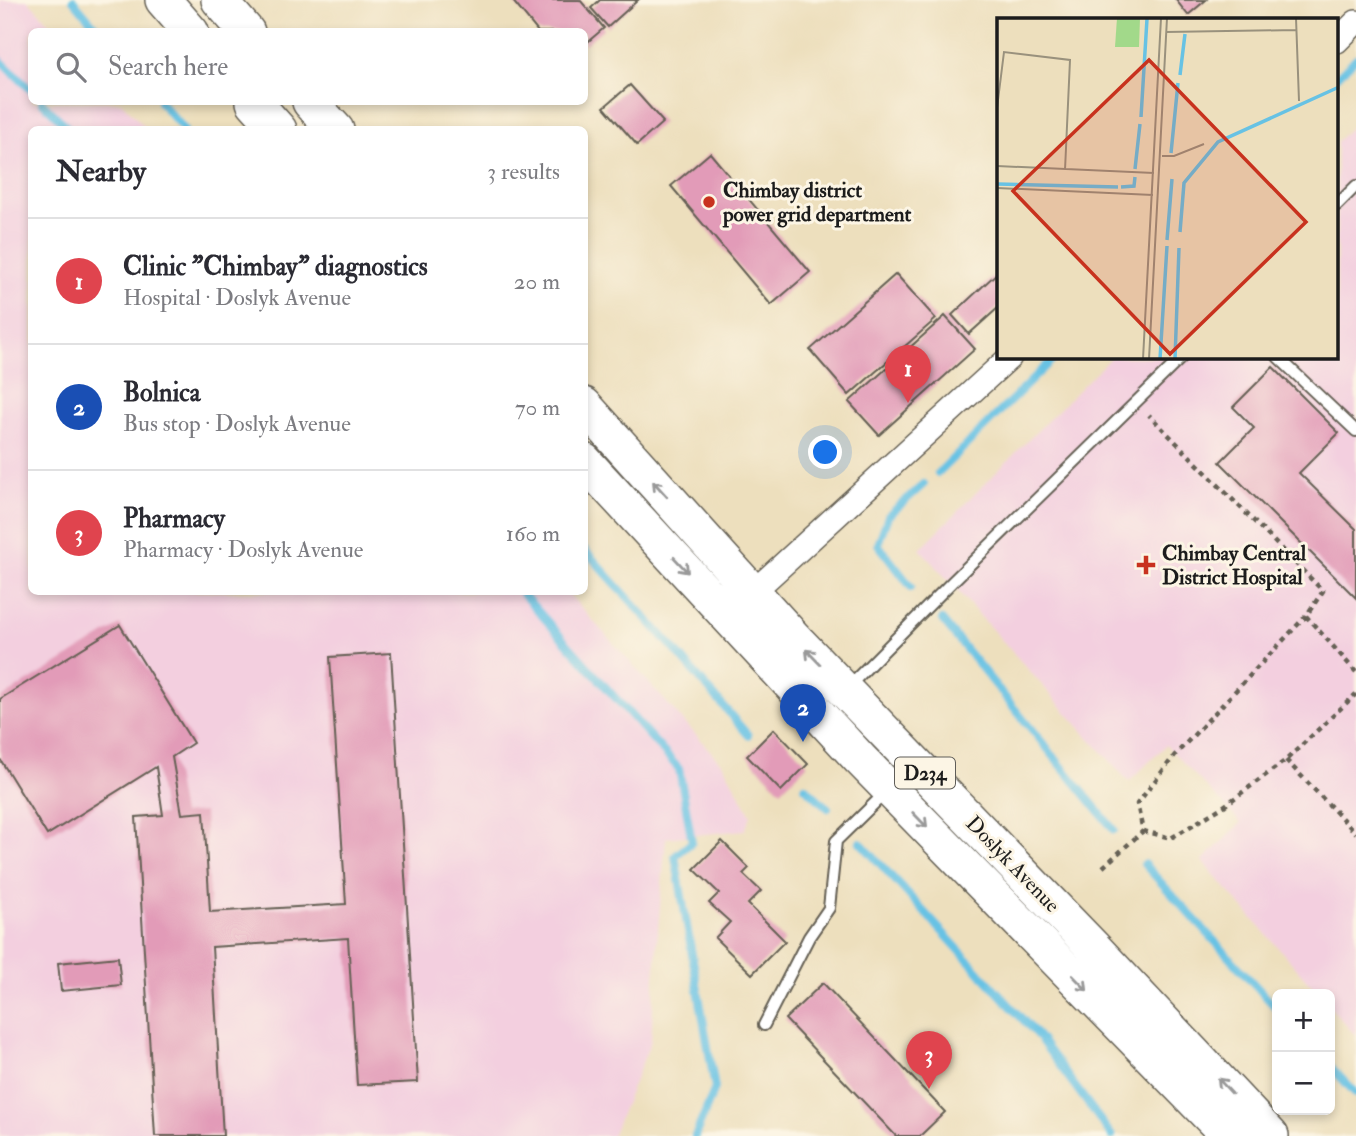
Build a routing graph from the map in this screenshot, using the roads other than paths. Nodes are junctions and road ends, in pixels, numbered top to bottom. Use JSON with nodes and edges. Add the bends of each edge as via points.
{"nodes":[{"id":1,"x":163,"y":0,"type":"edge"},
{"id":2,"x":219,"y":0,"type":"edge"},
{"id":3,"x":1356,"y":23,"type":"edge"},
{"id":4,"x":188,"y":28,"type":"edge"},
{"id":5,"x":244,"y":28,"type":"edge"},
{"id":6,"x":1338,"y":40,"type":"edge"},
{"id":7,"x":257,"y":105,"type":"edge"},
{"id":8,"x":313,"y":105,"type":"edge"},
{"id":9,"x":275,"y":126,"type":"edge"},
{"id":10,"x":331,"y":126,"type":"edge"},
{"id":11,"x":1356,"y":186,"type":"edge"},
{"id":12,"x":1338,"y":204,"type":"edge"},
{"id":13,"x":1008,"y":359,"type":"edge"},
{"id":14,"x":1180,"y":359,"type":"edge"},
{"id":15,"x":1280,"y":359,"type":"edge"},
{"id":16,"x":588,"y":409,"type":"edge"},
{"id":17,"x":1356,"y":431,"type":"edge"},
{"id":18,"x":588,"y":465,"type":"edge"},
{"id":19,"x":753,"y":592,"type":"junction"},
{"id":20,"x":855,"y":701,"type":"junction"},
{"id":21,"x":840,"y":737,"type":"junction"},
{"id":22,"x":890,"y":789,"type":"junction"},
{"id":23,"x":764,"y":1025,"type":"dead end"},
{"id":24,"x":1229,"y":1136,"type":"edge"},
{"id":25,"x":1272,"y":1136,"type":"edge"}],
"edges":[{"from":1,"to":4,"type":"main road"},
{"from":2,"to":5,"type":"main road"},
{"from":3,"to":6,"type":"street"},
{"from":7,"to":9,"type":"main road"},
{"from":8,"to":10,"type":"main road"},
{"from":11,"to":12,"type":"lane"},
{"from":13,"to":19,"type":"street"},
{"from":14,"to":20,"type":"lane","via":[[951,582]]},
{"from":15,"to":17,"type":"lane"},
{"from":19,"to":16,"type":"main road","name":"Doslyk Avenue","number":"D234","one_way":true},
{"from":18,"to":21,"type":"main road","name":"Doslyk Avenue","number":"D234","one_way":true},
{"from":20,"to":19,"type":"main road","name":"Doslyk Avenue","number":"D234","one_way":true},
{"from":20,"to":21,"type":"main road"},
{"from":25,"to":20,"type":"main road","name":"Doslyk Avenue","number":"D234","one_way":true},
{"from":21,"to":22,"type":"main road","name":"Doslyk Avenue","number":"D234"},
{"from":22,"to":23,"type":"lane","via":[[836,841],[829,908]]},
{"from":22,"to":24,"type":"main road","name":"Doslyk Avenue","number":"D234","one_way":true}]}
